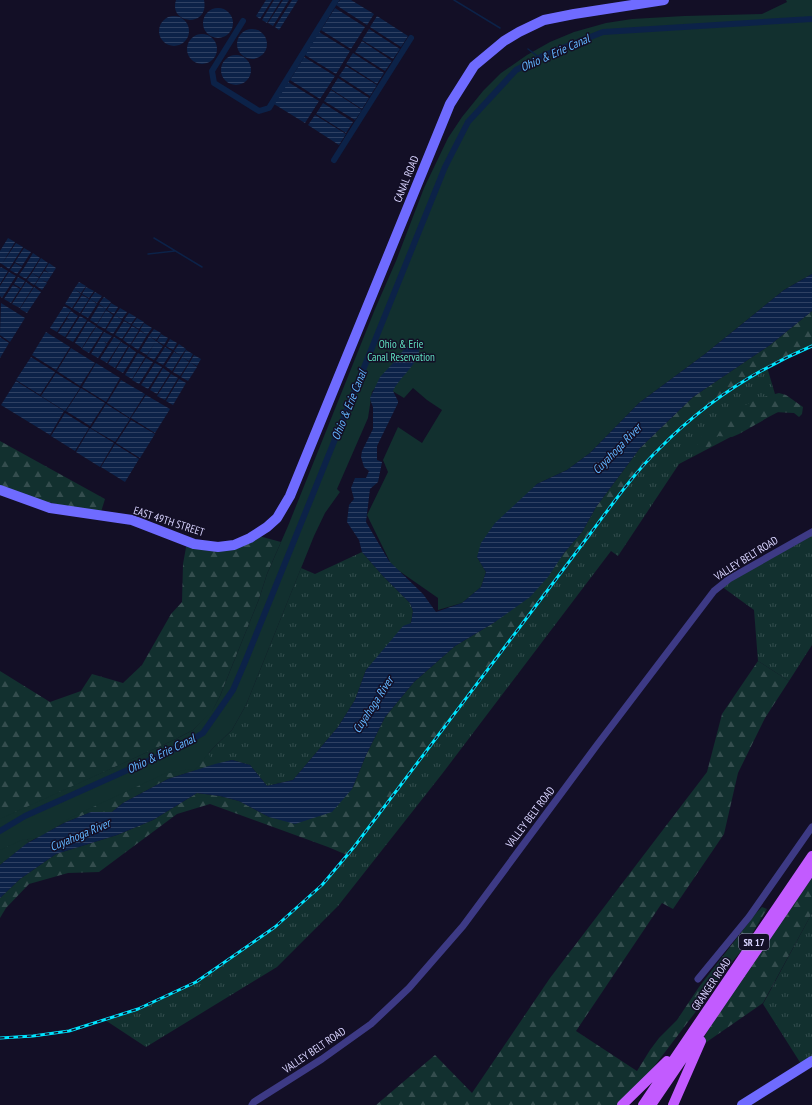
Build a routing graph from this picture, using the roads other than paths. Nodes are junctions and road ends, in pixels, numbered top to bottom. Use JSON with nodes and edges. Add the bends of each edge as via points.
{"nodes":[{"id":1,"x":664,"y":0,"type":"edge"},
{"id":2,"x":0,"y":490,"type":"edge"},
{"id":3,"x":290,"y":496,"type":"joint"},
{"id":4,"x":812,"y":532,"type":"edge"},
{"id":5,"x":812,"y":827,"type":"edge"},
{"id":6,"x":812,"y":856,"type":"edge"},
{"id":7,"x":812,"y":870,"type":"edge"},
{"id":8,"x":739,"y":977,"type":"junction"},
{"id":9,"x":698,"y":979,"type":"dead end"},
{"id":10,"x":696,"y":1028,"type":"junction"},
{"id":11,"x":812,"y":1061,"type":"edge"},
{"id":12,"x":252,"y":1105,"type":"edge"},
{"id":13,"x":622,"y":1105,"type":"edge"},
{"id":14,"x":643,"y":1105,"type":"edge"},
{"id":15,"x":652,"y":1105,"type":"edge"},
{"id":16,"x":673,"y":1105,"type":"edge"},
{"id":17,"x":742,"y":1105,"type":"edge"}],
"edges":[{"from":1,"to":3,"type":"street","name":"CANAL ROAD","via":[[544,20],[504,41],[474,66],[450,104]]},
{"from":2,"to":3,"type":"street","name":"EAST 49TH STREET","via":[[50,508],[132,520],[194,544],[218,547],[234,545],[267,527],[277,518]]},
{"from":4,"to":12,"type":"street","name":"VALLEY BELT ROAD","via":[[729,579],[714,591],[466,922],[409,988],[371,1024]]},
{"from":5,"to":9,"type":"street","name":"GRANGER ROAD","via":[[749,917]]},
{"from":6,"to":10,"type":"main road","name":"GRANGER ROAD","number":"SR 17"},
{"from":7,"to":8,"type":"main road","name":"GRANGER ROAD","number":"SR 17"},
{"from":8,"to":15,"type":"main road","name":"GRANGER ROAD","number":"SR 17"},
{"from":8,"to":16,"type":"main road","via":[[702,1039]]},
{"from":10,"to":13,"type":"main road"},
{"from":10,"to":14,"type":"main road","name":"GRANGER ROAD","number":"SR 17"},
{"from":11,"to":17,"type":"street"}]}
